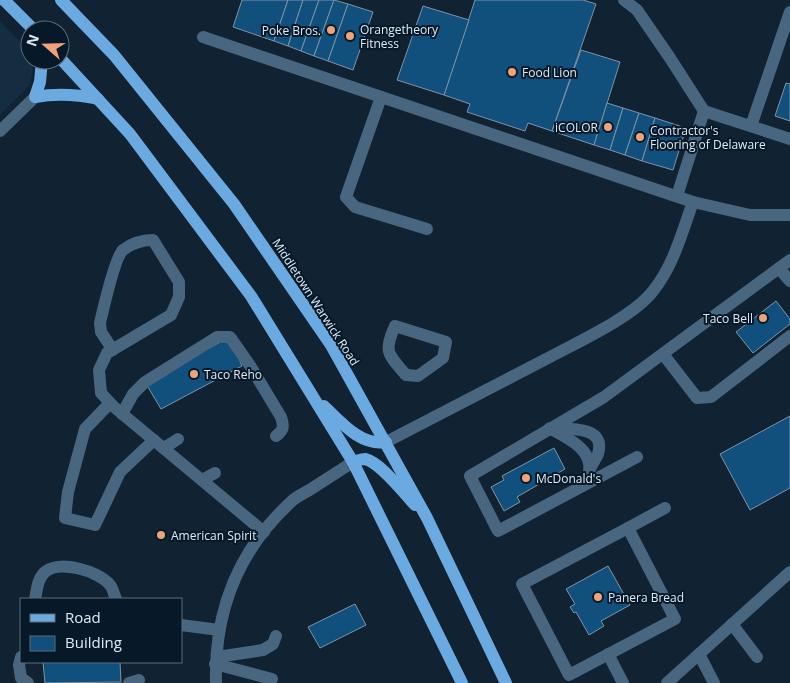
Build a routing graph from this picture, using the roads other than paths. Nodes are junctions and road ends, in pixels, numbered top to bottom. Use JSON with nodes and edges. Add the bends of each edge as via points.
{"nodes":[{"id":1,"x":4,"y":0,"type":"edge"},
{"id":2,"x":61,"y":0,"type":"edge"},
{"id":3,"x":624,"y":0,"type":"edge"},
{"id":4,"x":790,"y":12,"type":"edge"},
{"id":5,"x":24,"y":20,"type":"edge"},
{"id":6,"x":204,"y":37,"type":"dead end"},
{"id":7,"x":70,"y":69,"type":"edge"},
{"id":8,"x":41,"y":70,"type":"edge"},
{"id":9,"x":381,"y":96,"type":"junction"},
{"id":10,"x":35,"y":97,"type":"junction"},
{"id":11,"x":98,"y":99,"type":"junction"},
{"id":12,"x":704,"y":111,"type":"junction"},
{"id":13,"x":751,"y":126,"type":"junction"},
{"id":14,"x":0,"y":130,"type":"edge"},
{"id":15,"x":790,"y":140,"type":"edge"},
{"id":16,"x":677,"y":196,"type":"junction"},
{"id":17,"x":693,"y":202,"type":"junction"},
{"id":18,"x":790,"y":215,"type":"edge"},
{"id":19,"x":426,"y":229,"type":"dead end"},
{"id":20,"x":790,"y":260,"type":"edge"},
{"id":21,"x":779,"y":268,"type":"junction"},
{"id":22,"x":790,"y":281,"type":"edge"},
{"id":23,"x":790,"y":336,"type":"edge"},
{"id":24,"x":112,"y":350,"type":"junction"},
{"id":25,"x":662,"y":354,"type":"junction"},
{"id":26,"x":443,"y":358,"type":"joint"},
{"id":27,"x":313,"y":397,"type":"junction"},
{"id":28,"x":110,"y":403,"type":"junction"},
{"id":29,"x":122,"y":414,"type":"junction"},
{"id":30,"x":550,"y":428,"type":"junction"},
{"id":31,"x":276,"y":436,"type":"dead end"},
{"id":32,"x":178,"y":439,"type":"dead end"},
{"id":33,"x":386,"y":442,"type":"junction"},
{"id":34,"x":159,"y":444,"type":"junction"},
{"id":35,"x":637,"y":457,"type":"dead end"},
{"id":36,"x":353,"y":462,"type":"junction"},
{"id":37,"x":590,"y":469,"type":"junction"},
{"id":38,"x":215,"y":472,"type":"dead end"},
{"id":39,"x":202,"y":480,"type":"junction"},
{"id":40,"x":585,"y":484,"type":"junction"},
{"id":41,"x":665,"y":508,"type":"dead end"},
{"id":42,"x":428,"y":518,"type":"junction"},
{"id":43,"x":628,"y":528,"type":"junction"},
{"id":44,"x":264,"y":532,"type":"junction"},
{"id":45,"x":790,"y":572,"type":"edge"},
{"id":46,"x":36,"y":598,"type":"edge"},
{"id":47,"x":116,"y":598,"type":"edge"},
{"id":48,"x":732,"y":624,"type":"junction"},
{"id":49,"x":182,"y":625,"type":"edge"},
{"id":50,"x":219,"y":630,"type":"junction"},
{"id":51,"x":276,"y":636,"type":"dead end"},
{"id":52,"x":608,"y":654,"type":"junction"},
{"id":53,"x":699,"y":654,"type":"junction"},
{"id":54,"x":757,"y":657,"type":"dead end"},
{"id":55,"x":20,"y":661,"type":"edge"},
{"id":56,"x":216,"y":661,"type":"junction"},
{"id":57,"x":272,"y":679,"type":"dead end"},
{"id":58,"x":28,"y":683,"type":"edge"},
{"id":59,"x":216,"y":683,"type":"edge"},
{"id":60,"x":462,"y":683,"type":"edge"},
{"id":61,"x":506,"y":683,"type":"edge"},
{"id":62,"x":623,"y":683,"type":"edge"},
{"id":63,"x":668,"y":683,"type":"edge"},
{"id":64,"x":714,"y":683,"type":"edge"}],
"edges":[{"from":1,"to":5,"type":"main road"},
{"from":2,"to":33,"type":"main road","name":"Middletown Warwick Road","via":[[114,55],[234,204],[331,345]]},
{"from":3,"to":12,"type":"street","via":[[637,10]]},
{"from":4,"to":13,"type":"street"},
{"from":6,"to":9,"type":"street"},
{"from":7,"to":11,"type":"main road"},
{"from":8,"to":10,"type":"main road"},
{"from":9,"to":16,"type":"street"},
{"from":9,"to":19,"type":"street","via":[[346,197],[355,206]]},
{"from":10,"to":11,"type":"main road","via":[[73,94]]},
{"from":10,"to":14,"type":"street"},
{"from":11,"to":27,"type":"main road","via":[[130,134],[251,296]]},
{"from":12,"to":13,"type":"street"},
{"from":12,"to":16,"type":"street"},
{"from":13,"to":15,"type":"street"},
{"from":16,"to":17,"type":"street"},
{"from":17,"to":18,"type":"street","via":[[750,215]]},
{"from":17,"to":33,"type":"street","via":[[664,278],[636,307],[574,344]]},
{"from":20,"to":21,"type":"street"},
{"from":21,"to":22,"type":"street"},
{"from":21,"to":25,"type":"street"},
{"from":23,"to":25,"type":"street","via":[[711,397],[697,398]]},
{"from":24,"to":24,"type":"street","via":[[170,315],[179,297],[179,282],[153,240],[141,240],[121,251],[100,323],[101,332]]},
{"from":24,"to":28,"type":"street","via":[[107,353],[99,370],[101,393]]},
{"from":25,"to":30,"type":"street","via":[[604,397]]},
{"from":26,"to":26,"type":"street","via":[[418,376],[406,375],[389,353],[387,343],[395,326],[446,342]]},
{"from":27,"to":33,"type":"main road","via":[[351,431],[364,439]]},
{"from":27,"to":36,"type":"main road"},
{"from":28,"to":29,"type":"street"},
{"from":28,"to":34,"type":"street","via":[[85,429],[68,492],[65,518],[94,524],[120,472]]},
{"from":29,"to":31,"type":"street","via":[[144,382],[217,337],[230,337],[258,390],[281,417],[284,426]]},
{"from":29,"to":34,"type":"street"},
{"from":30,"to":37,"type":"street","via":[[580,447],[587,456]]},
{"from":30,"to":37,"type":"street","via":[[584,429],[597,439],[598,454]]},
{"from":30,"to":40,"type":"street","via":[[470,476],[498,531]]},
{"from":32,"to":34,"type":"street"},
{"from":33,"to":42,"type":"main road","name":"Middletown Warwick Road"},
{"from":34,"to":39,"type":"street"},
{"from":35,"to":40,"type":"street"},
{"from":36,"to":42,"type":"main road","via":[[370,461]]},
{"from":36,"to":44,"type":"street","via":[[292,500]]},
{"from":36,"to":60,"type":"main road"},
{"from":37,"to":40,"type":"street"},
{"from":38,"to":39,"type":"street"},
{"from":39,"to":44,"type":"street"},
{"from":41,"to":43,"type":"street"},
{"from":42,"to":61,"type":"main road","name":"Middletown Warwick Road"},
{"from":43,"to":52,"type":"street","via":[[676,619]]},
{"from":43,"to":52,"type":"street","via":[[522,584],[569,675]]},
{"from":44,"to":50,"type":"street","via":[[232,585]]},
{"from":45,"to":48,"type":"street"},
{"from":46,"to":47,"type":"street","via":[[38,582],[44,572],[68,566],[96,574],[111,585]]},
{"from":48,"to":53,"type":"street"},
{"from":48,"to":54,"type":"street"},
{"from":49,"to":50,"type":"street"},
{"from":50,"to":56,"type":"street"},
{"from":51,"to":56,"type":"street","via":[[273,644],[263,650]]},
{"from":52,"to":62,"type":"street"},
{"from":53,"to":63,"type":"street"},
{"from":53,"to":64,"type":"street"},
{"from":55,"to":58,"type":"street","via":[[21,678]]},
{"from":56,"to":57,"type":"street"},
{"from":56,"to":59,"type":"street"}]}
